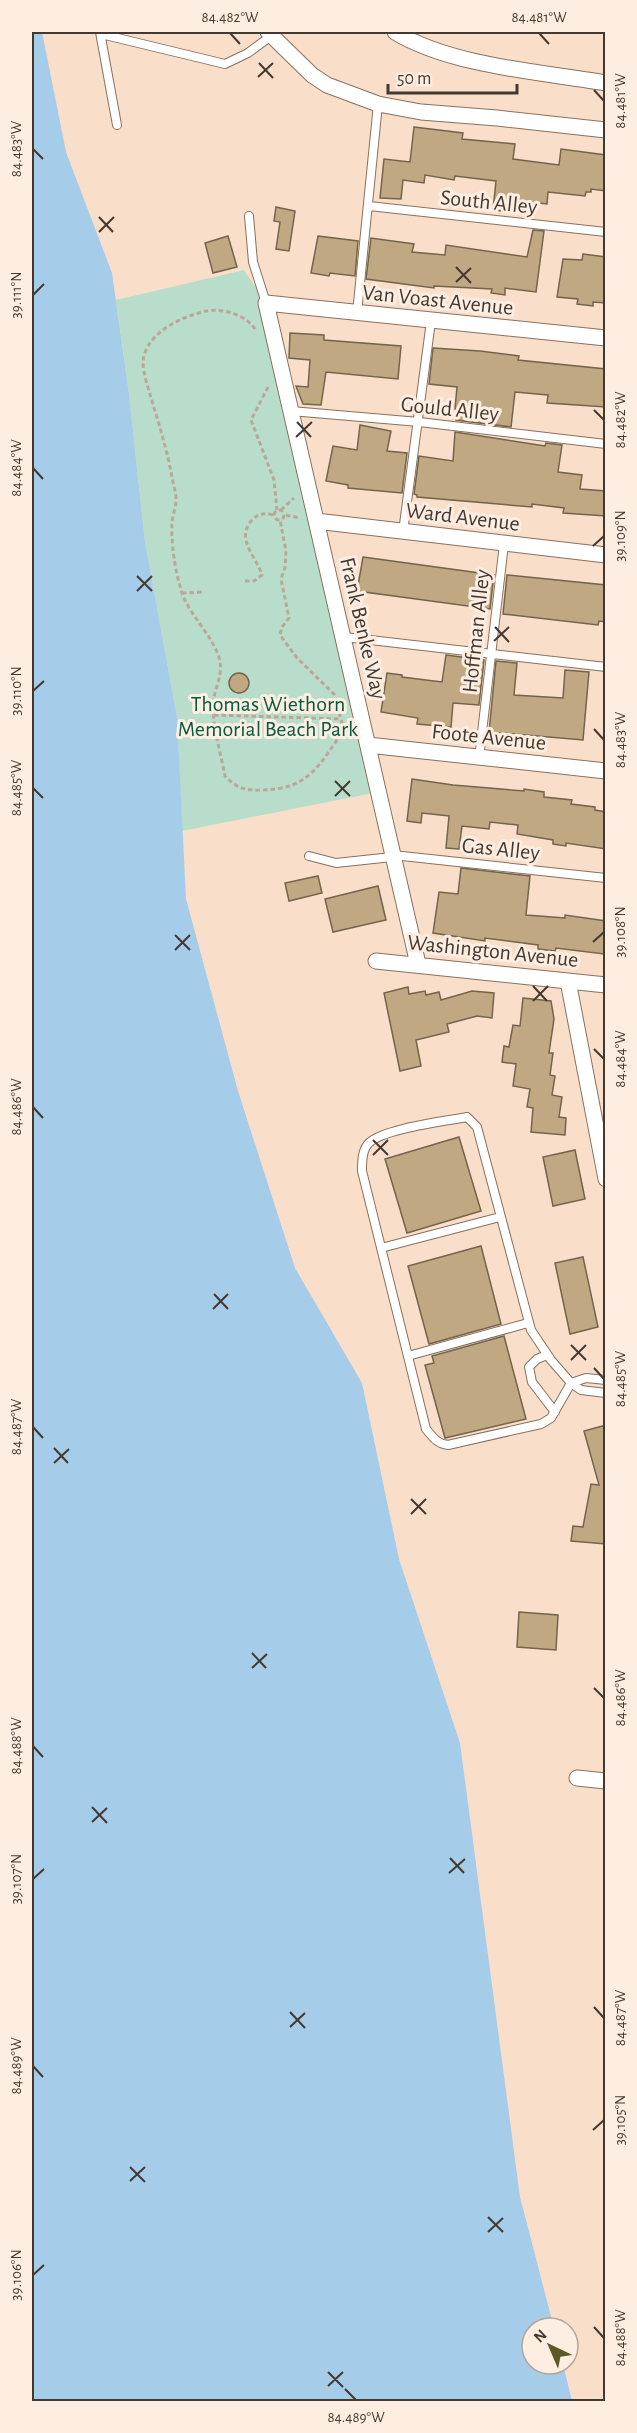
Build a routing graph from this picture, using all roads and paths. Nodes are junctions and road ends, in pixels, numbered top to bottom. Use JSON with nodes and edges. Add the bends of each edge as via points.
{"nodes":[{"id":1,"x":395,"y":32,"type":"edge"},
{"id":2,"x":100,"y":33,"type":"edge"},
{"id":3,"x":269,"y":34,"type":"edge"},
{"id":4,"x":606,"y":82,"type":"edge"},
{"id":5,"x":378,"y":104,"type":"junction"},
{"id":6,"x":117,"y":125,"type":"dead end"},
{"id":7,"x":606,"y":130,"type":"edge"},
{"id":8,"x":369,"y":206,"type":"junction"},
{"id":9,"x":249,"y":216,"type":"dead end"},
{"id":10,"x":606,"y":232,"type":"edge"},
{"id":11,"x":266,"y":303,"type":"junction"},
{"id":12,"x":357,"y":313,"type":"junction"},
{"id":13,"x":431,"y":321,"type":"junction"},
{"id":14,"x":258,"y":333,"type":"dead end"},
{"id":15,"x":606,"y":338,"type":"edge"},
{"id":16,"x":281,"y":367,"type":"junction"},
{"id":17,"x":291,"y":411,"type":"junction"},
{"id":18,"x":419,"y":422,"type":"junction"},
{"id":19,"x":606,"y":444,"type":"edge"},
{"id":20,"x":277,"y":510,"type":"junction"},
{"id":21,"x":274,"y":515,"type":"junction"},
{"id":22,"x":280,"y":520,"type":"junction"},
{"id":23,"x":316,"y":521,"type":"junction"},
{"id":24,"x":403,"y":532,"type":"junction"},
{"id":25,"x":504,"y":544,"type":"junction"},
{"id":26,"x":606,"y":555,"type":"edge"},
{"id":27,"x":245,"y":581,"type":"dead end"},
{"id":28,"x":204,"y":592,"type":"dead end"},
{"id":29,"x":182,"y":593,"type":"junction"},
{"id":30,"x":344,"y":637,"type":"junction"},
{"id":31,"x":491,"y":654,"type":"junction"},
{"id":32,"x":606,"y":667,"type":"edge"},
{"id":33,"x":214,"y":715,"type":"junction"},
{"id":34,"x":342,"y":719,"type":"junction"},
{"id":35,"x":368,"y":745,"type":"junction"},
{"id":36,"x":479,"y":758,"type":"junction"},
{"id":37,"x":606,"y":771,"type":"edge"},
{"id":38,"x":309,"y":856,"type":"dead end"},
{"id":39,"x":392,"y":856,"type":"junction"},
{"id":40,"x":606,"y":878,"type":"edge"},
{"id":41,"x":376,"y":961,"type":"dead end"},
{"id":42,"x":418,"y":964,"type":"junction"},
{"id":43,"x":568,"y":981,"type":"junction"},
{"id":44,"x":606,"y":985,"type":"edge"},
{"id":45,"x":606,"y":1179,"type":"edge"},
{"id":46,"x":500,"y":1217,"type":"junction"},
{"id":47,"x":381,"y":1248,"type":"junction"},
{"id":48,"x":528,"y":1323,"type":"junction"},
{"id":49,"x":548,"y":1355,"type":"junction"},
{"id":50,"x":408,"y":1356,"type":"junction"},
{"id":51,"x":606,"y":1380,"type":"edge"},
{"id":52,"x":571,"y":1383,"type":"junction"},
{"id":53,"x":606,"y":1393,"type":"edge"},
{"id":54,"x":555,"y":1412,"type":"junction"},
{"id":55,"x":577,"y":1778,"type":"dead end"},
{"id":56,"x":606,"y":1781,"type":"edge"}],
"edges":[{"from":1,"to":4,"type":"street","via":[[456,57]]},
{"from":2,"to":3,"type":"lane","via":[[225,64],[248,53]]},
{"from":2,"to":6,"type":"lane"},
{"from":3,"to":5,"type":"street","via":[[327,85]]},
{"from":5,"to":7,"type":"street","via":[[421,112]]},
{"from":5,"to":8,"type":"lane"},
{"from":8,"to":10,"type":"lane","name":"South Alley"},
{"from":8,"to":12,"type":"lane"},
{"from":9,"to":11,"type":"lane","via":[[253,262]]},
{"from":11,"to":12,"type":"street","name":"Van Voast Avenue"},
{"from":11,"to":16,"type":"street","name":"Frank Benke Way"},
{"from":12,"to":13,"type":"street","name":"Van Voast Avenue"},
{"from":13,"to":15,"type":"street","name":"Van Voast Avenue"},
{"from":13,"to":18,"type":"lane"},
{"from":14,"to":29,"type":"path","via":[[238,316],[209,311],[172,324],[154,340],[143,363],[176,499],[173,549]]},
{"from":16,"to":17,"type":"street","name":"Frank Benke Way"},
{"from":16,"to":20,"type":"path","via":[[251,420],[274,480]]},
{"from":17,"to":18,"type":"lane","name":"Gould Alley"},
{"from":17,"to":23,"type":"street","name":"Frank Benke Way"},
{"from":18,"to":19,"type":"lane","name":"Gould Alley"},
{"from":18,"to":24,"type":"lane"},
{"from":20,"to":21,"type":"path"},
{"from":20,"to":22,"type":"path","via":[[285,513]]},
{"from":21,"to":22,"type":"path"},
{"from":21,"to":27,"type":"path","via":[[262,513],[248,525],[248,549],[262,575],[255,581]]},
{"from":22,"to":34,"type":"path","via":[[286,551],[281,579],[290,618],[280,635],[334,694]]},
{"from":23,"to":24,"type":"street","name":"Ward Avenue"},
{"from":23,"to":30,"type":"street","name":"Frank Benke Way"},
{"from":24,"to":25,"type":"street","name":"Ward Avenue"},
{"from":25,"to":26,"type":"street","name":"Ward Avenue"},
{"from":25,"to":31,"type":"lane","name":"Hoffman Alley"},
{"from":28,"to":29,"type":"path"},
{"from":29,"to":33,"type":"path","via":[[217,652],[222,674]]},
{"from":30,"to":31,"type":"lane"},
{"from":30,"to":35,"type":"street","name":"Frank Benke Way"},
{"from":31,"to":32,"type":"lane"},
{"from":31,"to":36,"type":"lane","name":"Hoffman Alley"},
{"from":33,"to":34,"type":"path"},
{"from":33,"to":34,"type":"path","via":[[225,776],[232,785],[255,791],[278,790],[308,777],[344,730]]},
{"from":35,"to":36,"type":"street","name":"Foote Avenue"},
{"from":35,"to":39,"type":"street","name":"Frank Benke Way"},
{"from":36,"to":37,"type":"street","name":"Foote Avenue"},
{"from":38,"to":39,"type":"lane","name":"Gas Alley","via":[[336,863]]},
{"from":39,"to":40,"type":"lane","name":"Gas Alley"},
{"from":39,"to":42,"type":"street","name":"Frank Benke Way"},
{"from":41,"to":42,"type":"street","name":"Washington Avenue"},
{"from":42,"to":43,"type":"street","name":"Washington Avenue"},
{"from":43,"to":44,"type":"street","name":"Washington Avenue"},
{"from":43,"to":45,"type":"street"},
{"from":46,"to":47,"type":"lane"},
{"from":46,"to":47,"type":"lane","via":[[477,1126],[467,1117],[381,1134],[367,1144],[362,1156],[362,1171]]},
{"from":46,"to":48,"type":"lane"},
{"from":47,"to":50,"type":"lane"},
{"from":48,"to":49,"type":"lane"},
{"from":48,"to":50,"type":"lane"},
{"from":49,"to":52,"type":"lane"},
{"from":49,"to":54,"type":"lane","via":[[529,1367],[532,1383]]},
{"from":50,"to":54,"type":"lane","via":[[426,1429],[440,1444],[448,1446],[541,1424]]},
{"from":51,"to":52,"type":"lane","via":[[586,1378]]},
{"from":52,"to":53,"type":"lane","via":[[581,1390]]},
{"from":52,"to":54,"type":"lane"},
{"from":55,"to":56,"type":"street"}]}
